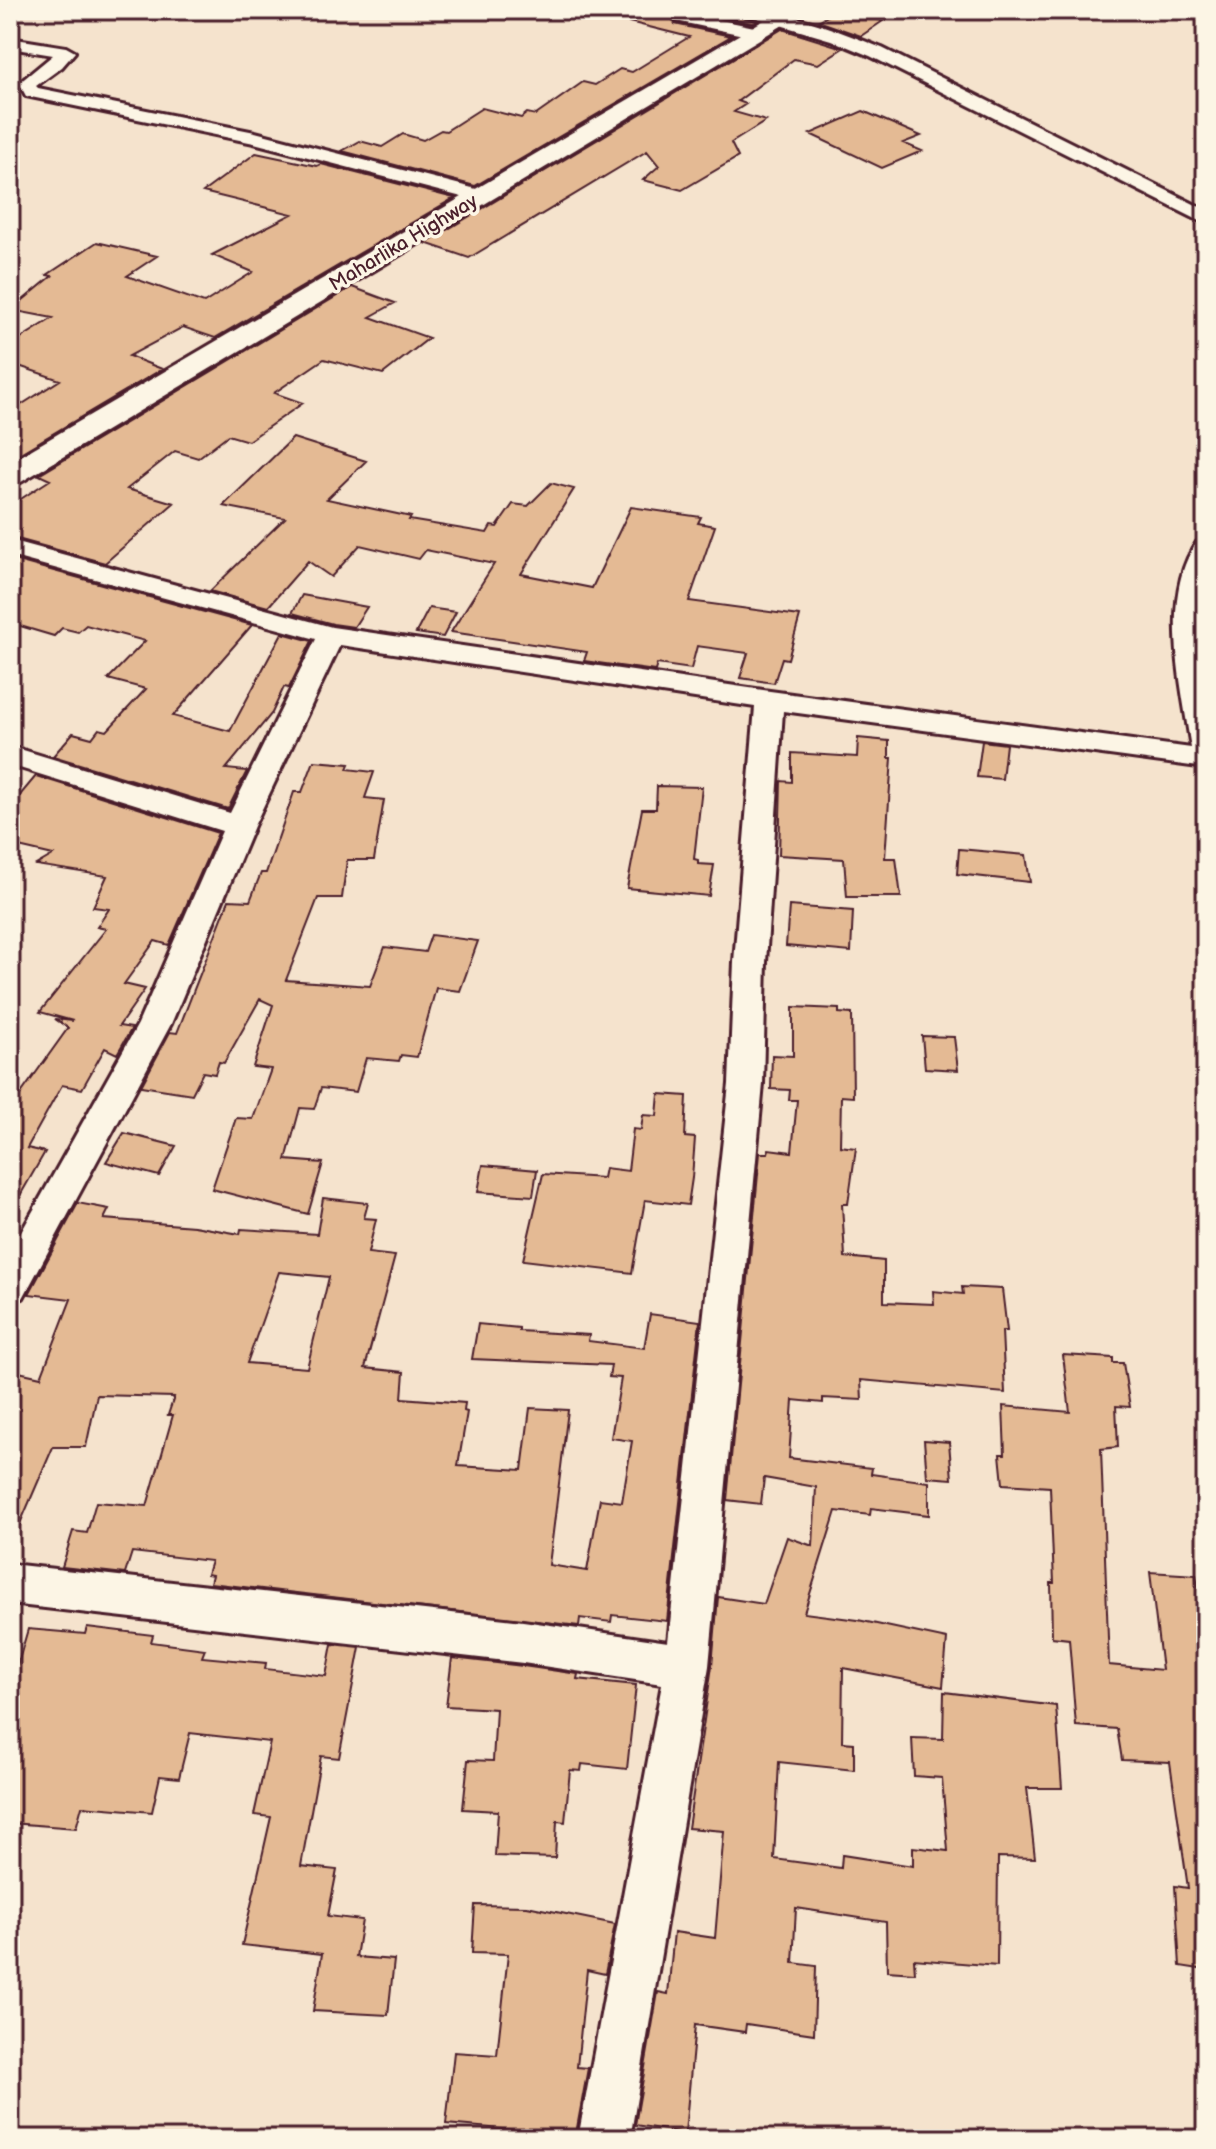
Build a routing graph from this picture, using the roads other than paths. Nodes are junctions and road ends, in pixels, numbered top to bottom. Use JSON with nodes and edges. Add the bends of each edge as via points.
{"nodes":[{"id":1,"x":789,"y":14,"type":"edge"},
{"id":2,"x":682,"y":17,"type":"dead end"},
{"id":3,"x":754,"y":22,"type":"edge"},
{"id":4,"x":10,"y":43,"type":"edge"},
{"id":5,"x":481,"y":196,"type":"junction"},
{"id":6,"x":1206,"y":218,"type":"edge"},
{"id":7,"x":10,"y":475,"type":"edge"},
{"id":8,"x":1206,"y":547,"type":"edge"},
{"id":9,"x":10,"y":548,"type":"edge"},
{"id":10,"x":331,"y":635,"type":"junction"},
{"id":11,"x":770,"y":700,"type":"junction"},
{"id":12,"x":1206,"y":750,"type":"edge"},
{"id":13,"x":10,"y":755,"type":"edge"},
{"id":14,"x":1206,"y":759,"type":"edge"},
{"id":15,"x":239,"y":826,"type":"junction"},
{"id":16,"x":10,"y":1287,"type":"edge"},
{"id":17,"x":10,"y":1584,"type":"edge"},
{"id":18,"x":687,"y":1666,"type":"junction"},
{"id":19,"x":604,"y":2139,"type":"edge"}],
"edges":[{"from":1,"to":3,"type":"highway","name":"Maharlika Highway"},
{"from":1,"to":6,"type":"street","via":[[876,52]]},
{"from":2,"to":3,"type":"street"},
{"from":3,"to":5,"type":"highway","name":"Maharlika Highway"},
{"from":4,"to":5,"type":"street","via":[[66,52],[28,83],[32,92],[255,138]]},
{"from":5,"to":7,"type":"highway","name":"Maharlika Highway"},
{"from":8,"to":12,"type":"street","via":[[1193,582],[1190,626]]},
{"from":9,"to":10,"type":"street"},
{"from":10,"to":11,"type":"street"},
{"from":10,"to":15,"type":"street"},
{"from":11,"to":14,"type":"street"},
{"from":11,"to":18,"type":"street","via":[[746,1084]]},
{"from":13,"to":15,"type":"street"},
{"from":15,"to":16,"type":"street","via":[[154,1024]]},
{"from":17,"to":18,"type":"street","via":[[523,1642]]},
{"from":18,"to":19,"type":"street"}]}
